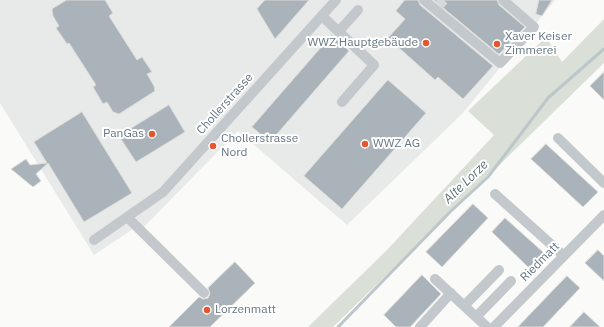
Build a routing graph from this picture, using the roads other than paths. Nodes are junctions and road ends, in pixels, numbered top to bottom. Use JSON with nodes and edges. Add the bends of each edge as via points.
{"nodes":[{"id":1,"x":336,"y":0,"type":"edge"},
{"id":2,"x":424,"y":0,"type":"edge"},
{"id":3,"x":503,"y":0,"type":"edge"},
{"id":4,"x":358,"y":10,"type":"dead end"},
{"id":5,"x":322,"y":16,"type":"junction"},
{"id":6,"x":339,"y":31,"type":"junction"},
{"id":7,"x":342,"y":102,"type":"dead end"},
{"id":8,"x":558,"y":138,"type":"dead end"},
{"id":9,"x":604,"y":183,"type":"edge"},
{"id":10,"x":495,"y":194,"type":"dead end"},
{"id":11,"x":604,"y":215,"type":"edge"},
{"id":12,"x":127,"y":217,"type":"junction"},
{"id":13,"x":94,"y":240,"type":"dead end"},
{"id":14,"x":564,"y":256,"type":"junction"},
{"id":15,"x":499,"y":270,"type":"dead end"},
{"id":16,"x":435,"y":279,"type":"dead end"},
{"id":17,"x":511,"y":281,"type":"dead end"},
{"id":18,"x":204,"y":293,"type":"dead end"},
{"id":19,"x":451,"y":293,"type":"junction"},
{"id":20,"x":464,"y":306,"type":"junction"},
{"id":21,"x":476,"y":317,"type":"junction"},
{"id":22,"x":420,"y":327,"type":"edge"},
{"id":23,"x":487,"y":327,"type":"edge"},
{"id":24,"x":494,"y":327,"type":"edge"}],
"edges":[{"from":1,"to":5,"type":"street","name":"Chollerstrasse"},
{"from":2,"to":3,"type":"street","via":[[437,7],[500,64],[534,27]]},
{"from":4,"to":6,"type":"street"},
{"from":5,"to":6,"type":"street"},
{"from":5,"to":12,"type":"street","name":"Chollerstrasse","via":[[163,192]]},
{"from":6,"to":7,"type":"street","via":[[374,65]]},
{"from":8,"to":9,"type":"street"},
{"from":10,"to":14,"type":"street"},
{"from":11,"to":14,"type":"street","name":"Riedmatt"},
{"from":12,"to":13,"type":"street","name":"Chollerstrasse"},
{"from":12,"to":18,"type":"street"},
{"from":14,"to":24,"type":"street","name":"Riedmatt"},
{"from":15,"to":20,"type":"street"},
{"from":16,"to":19,"type":"street"},
{"from":17,"to":21,"type":"street"},
{"from":19,"to":20,"type":"street"},
{"from":19,"to":22,"type":"street"},
{"from":20,"to":21,"type":"street"},
{"from":21,"to":23,"type":"street"}]}
